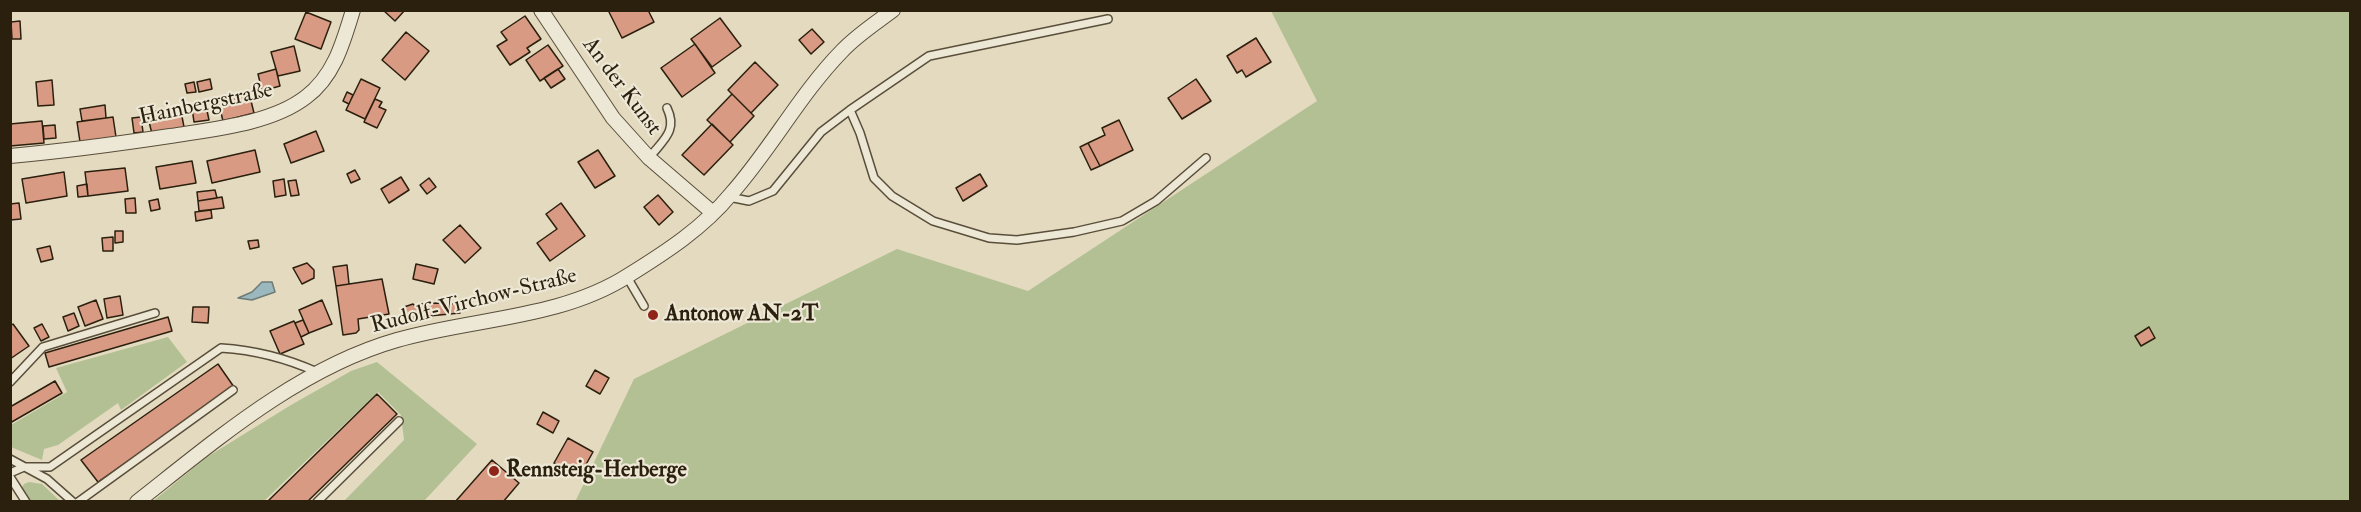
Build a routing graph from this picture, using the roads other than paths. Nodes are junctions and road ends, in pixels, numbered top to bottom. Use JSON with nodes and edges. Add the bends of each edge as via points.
{"nodes":[{"id":1,"x":353,"y":10,"type":"edge"},
{"id":2,"x":540,"y":10,"type":"edge"},
{"id":3,"x":893,"y":10,"type":"edge"},
{"id":4,"x":1108,"y":19,"type":"dead end"},
{"id":5,"x":667,"y":108,"type":"dead end"},
{"id":6,"x":850,"y":110,"type":"junction"},
{"id":7,"x":10,"y":156,"type":"edge"},
{"id":8,"x":649,"y":158,"type":"junction"},
{"id":9,"x":1206,"y":158,"type":"dead end"},
{"id":10,"x":729,"y":197,"type":"junction"},
{"id":11,"x":713,"y":213,"type":"junction"},
{"id":12,"x":627,"y":277,"type":"junction"},
{"id":13,"x":644,"y":306,"type":"dead end"},
{"id":14,"x":155,"y":313,"type":"dead end"},
{"id":15,"x":319,"y":373,"type":"junction"},
{"id":16,"x":10,"y":382,"type":"edge"},
{"id":17,"x":233,"y":390,"type":"dead end"},
{"id":18,"x":399,"y":421,"type":"dead end"},
{"id":19,"x":10,"y":459,"type":"edge"},
{"id":20,"x":24,"y":467,"type":"junction"},
{"id":21,"x":10,"y":475,"type":"edge"},
{"id":22,"x":26,"y":501,"type":"edge"},
{"id":23,"x":73,"y":501,"type":"edge"},
{"id":24,"x":78,"y":501,"type":"edge"},
{"id":25,"x":137,"y":501,"type":"edge"},
{"id":26,"x":317,"y":501,"type":"edge"}],
"edges":[{"from":1,"to":7,"type":"street","name":"Hainbergstraße","via":[[338,59],[307,97],[282,113],[211,130]]},
{"from":2,"to":8,"type":"street","name":"An der Kunst","via":[[613,118]]},
{"from":3,"to":10,"type":"street","name":"Rudolf-Virchow-Straße","via":[[843,49]]},
{"from":4,"to":6,"type":"lane","via":[[929,56]]},
{"from":5,"to":8,"type":"lane","name":"An der Kunst","via":[[672,119],[670,131]]},
{"from":6,"to":9,"type":"lane","via":[[874,178],[892,196],[933,221],[990,238],[1017,240],[1122,221],[1156,201]]},
{"from":6,"to":10,"type":"lane","via":[[821,132],[773,191],[749,201]]},
{"from":8,"to":11,"type":"street","name":"An der Kunst"},
{"from":10,"to":11,"type":"street","name":"Rudolf-Virchow-Straße"},
{"from":11,"to":12,"type":"street","name":"Rudolf-Virchow-Straße","via":[[682,240]]},
{"from":12,"to":13,"type":"lane"},
{"from":12,"to":15,"type":"street","name":"Rudolf-Virchow-Straße","via":[[551,307],[395,340]]},
{"from":14,"to":16,"type":"lane","via":[[43,347]]},
{"from":15,"to":20,"type":"lane","via":[[239,349],[221,348],[50,467]]},
{"from":15,"to":25,"type":"street","name":"Rudolf-Virchow-Straße","via":[[254,414]]},
{"from":17,"to":24,"type":"lane"},
{"from":18,"to":26,"type":"lane"},
{"from":19,"to":20,"type":"lane"},
{"from":20,"to":21,"type":"lane"},
{"from":20,"to":23,"type":"lane","via":[[47,479]]},
{"from":21,"to":22,"type":"lane"}]}
